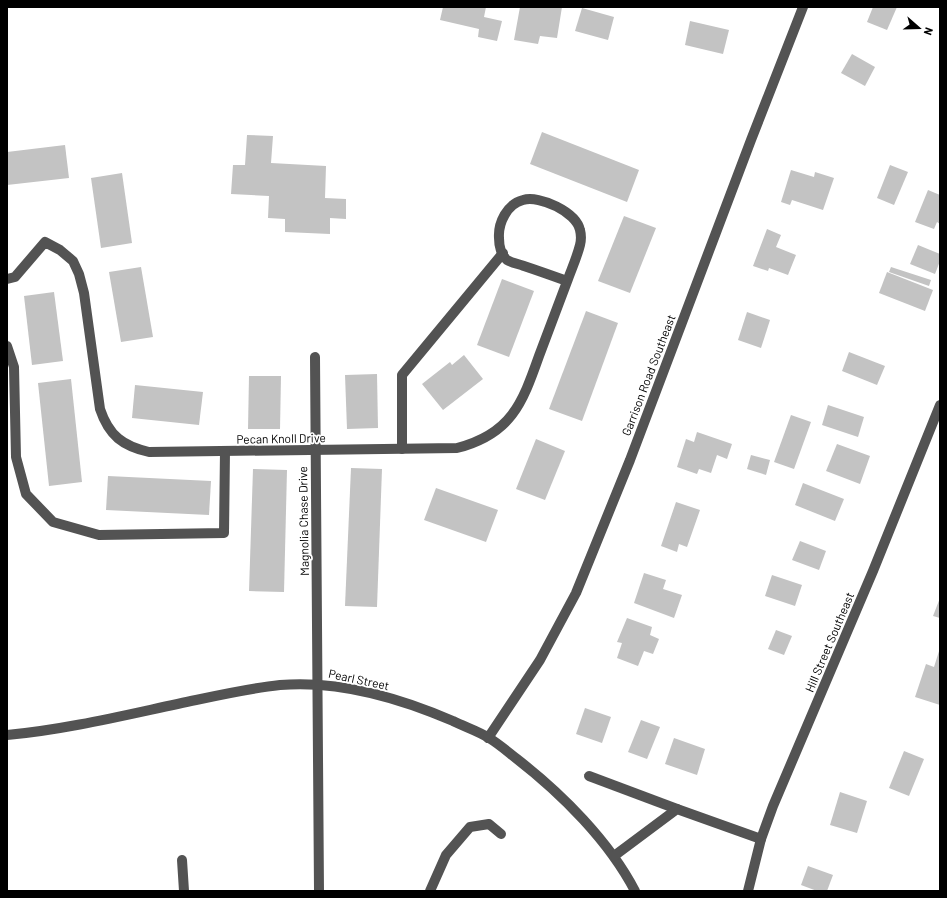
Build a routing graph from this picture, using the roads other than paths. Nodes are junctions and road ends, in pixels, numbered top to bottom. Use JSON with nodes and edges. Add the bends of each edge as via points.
{"nodes":[{"id":1,"x":803,"y":7,"type":"edge"},
{"id":2,"x":503,"y":253,"type":"junction"},
{"id":3,"x":7,"y":279,"type":"edge"},
{"id":4,"x":567,"y":281,"type":"junction"},
{"id":5,"x":7,"y":346,"type":"edge"},
{"id":6,"x":315,"y":357,"type":"dead end"},
{"id":7,"x":940,"y":405,"type":"edge"},
{"id":8,"x":402,"y":449,"type":"junction"},
{"id":9,"x":315,"y":450,"type":"junction"},
{"id":10,"x":224,"y":451,"type":"junction"},
{"id":11,"x":318,"y":684,"type":"junction"},
{"id":12,"x":7,"y":735,"type":"edge"},
{"id":13,"x":488,"y":738,"type":"junction"},
{"id":14,"x":588,"y":776,"type":"dead end"},
{"id":15,"x":677,"y":809,"type":"junction"},
{"id":16,"x":501,"y":834,"type":"dead end"},
{"id":17,"x":762,"y":839,"type":"junction"},
{"id":18,"x":614,"y":856,"type":"junction"},
{"id":19,"x":182,"y":860,"type":"dead end"},
{"id":20,"x":184,"y":891,"type":"edge"},
{"id":21,"x":320,"y":891,"type":"edge"},
{"id":22,"x":430,"y":891,"type":"edge"},
{"id":23,"x":635,"y":891,"type":"edge"},
{"id":24,"x":748,"y":891,"type":"edge"}],
"edges":[{"from":1,"to":13,"type":"street","name":"Garrison Road Southeast","via":[[630,460],[576,593],[540,660]]},
{"from":2,"to":4,"type":"street","via":[[507,259]]},
{"from":2,"to":4,"type":"street","name":"Pecan Knoll Drive","via":[[500,248],[499,230],[503,217],[513,205],[523,199],[537,199],[562,209],[574,218],[580,230],[581,244]]},
{"from":2,"to":8,"type":"street","via":[[402,375]]},
{"from":3,"to":10,"type":"street","name":"Pecan Knoll Drive","via":[[15,276],[46,242],[60,250],[72,261],[79,274],[84,293],[100,410],[111,432],[134,448],[149,452]]},
{"from":4,"to":8,"type":"street","name":"Pecan Knoll Drive","via":[[526,393],[502,425],[489,436],[457,448]]},
{"from":5,"to":10,"type":"street","via":[[14,367],[16,458],[26,494],[53,522],[99,535],[224,533]]},
{"from":6,"to":9,"type":"street","name":"Magnolia Chase Drive"},
{"from":7,"to":17,"type":"street","name":"Hill Street Southeast","via":[[873,571],[772,806]]},
{"from":8,"to":9,"type":"street","name":"Pecan Knoll Drive"},
{"from":9,"to":10,"type":"street","name":"Pecan Knoll Drive"},
{"from":9,"to":11,"type":"street","name":"Magnolia Chase Drive"},
{"from":11,"to":12,"type":"street","name":"Pearl Street","via":[[247,689],[82,724]]},
{"from":11,"to":13,"type":"street","name":"Pearl Street","via":[[392,700],[442,717]]},
{"from":11,"to":21,"type":"street","name":"Magnolia Chase Drive"},
{"from":13,"to":18,"type":"street","name":"Pearl Street","via":[[553,789]]},
{"from":14,"to":15,"type":"street"},
{"from":15,"to":17,"type":"street"},
{"from":15,"to":18,"type":"street"},
{"from":16,"to":22,"type":"street","via":[[489,824],[470,827],[446,855]]},
{"from":17,"to":24,"type":"street","name":"Hill Street Southeast"},
{"from":18,"to":23,"type":"street","name":"Pearl Street"},
{"from":19,"to":20,"type":"street"}]}
